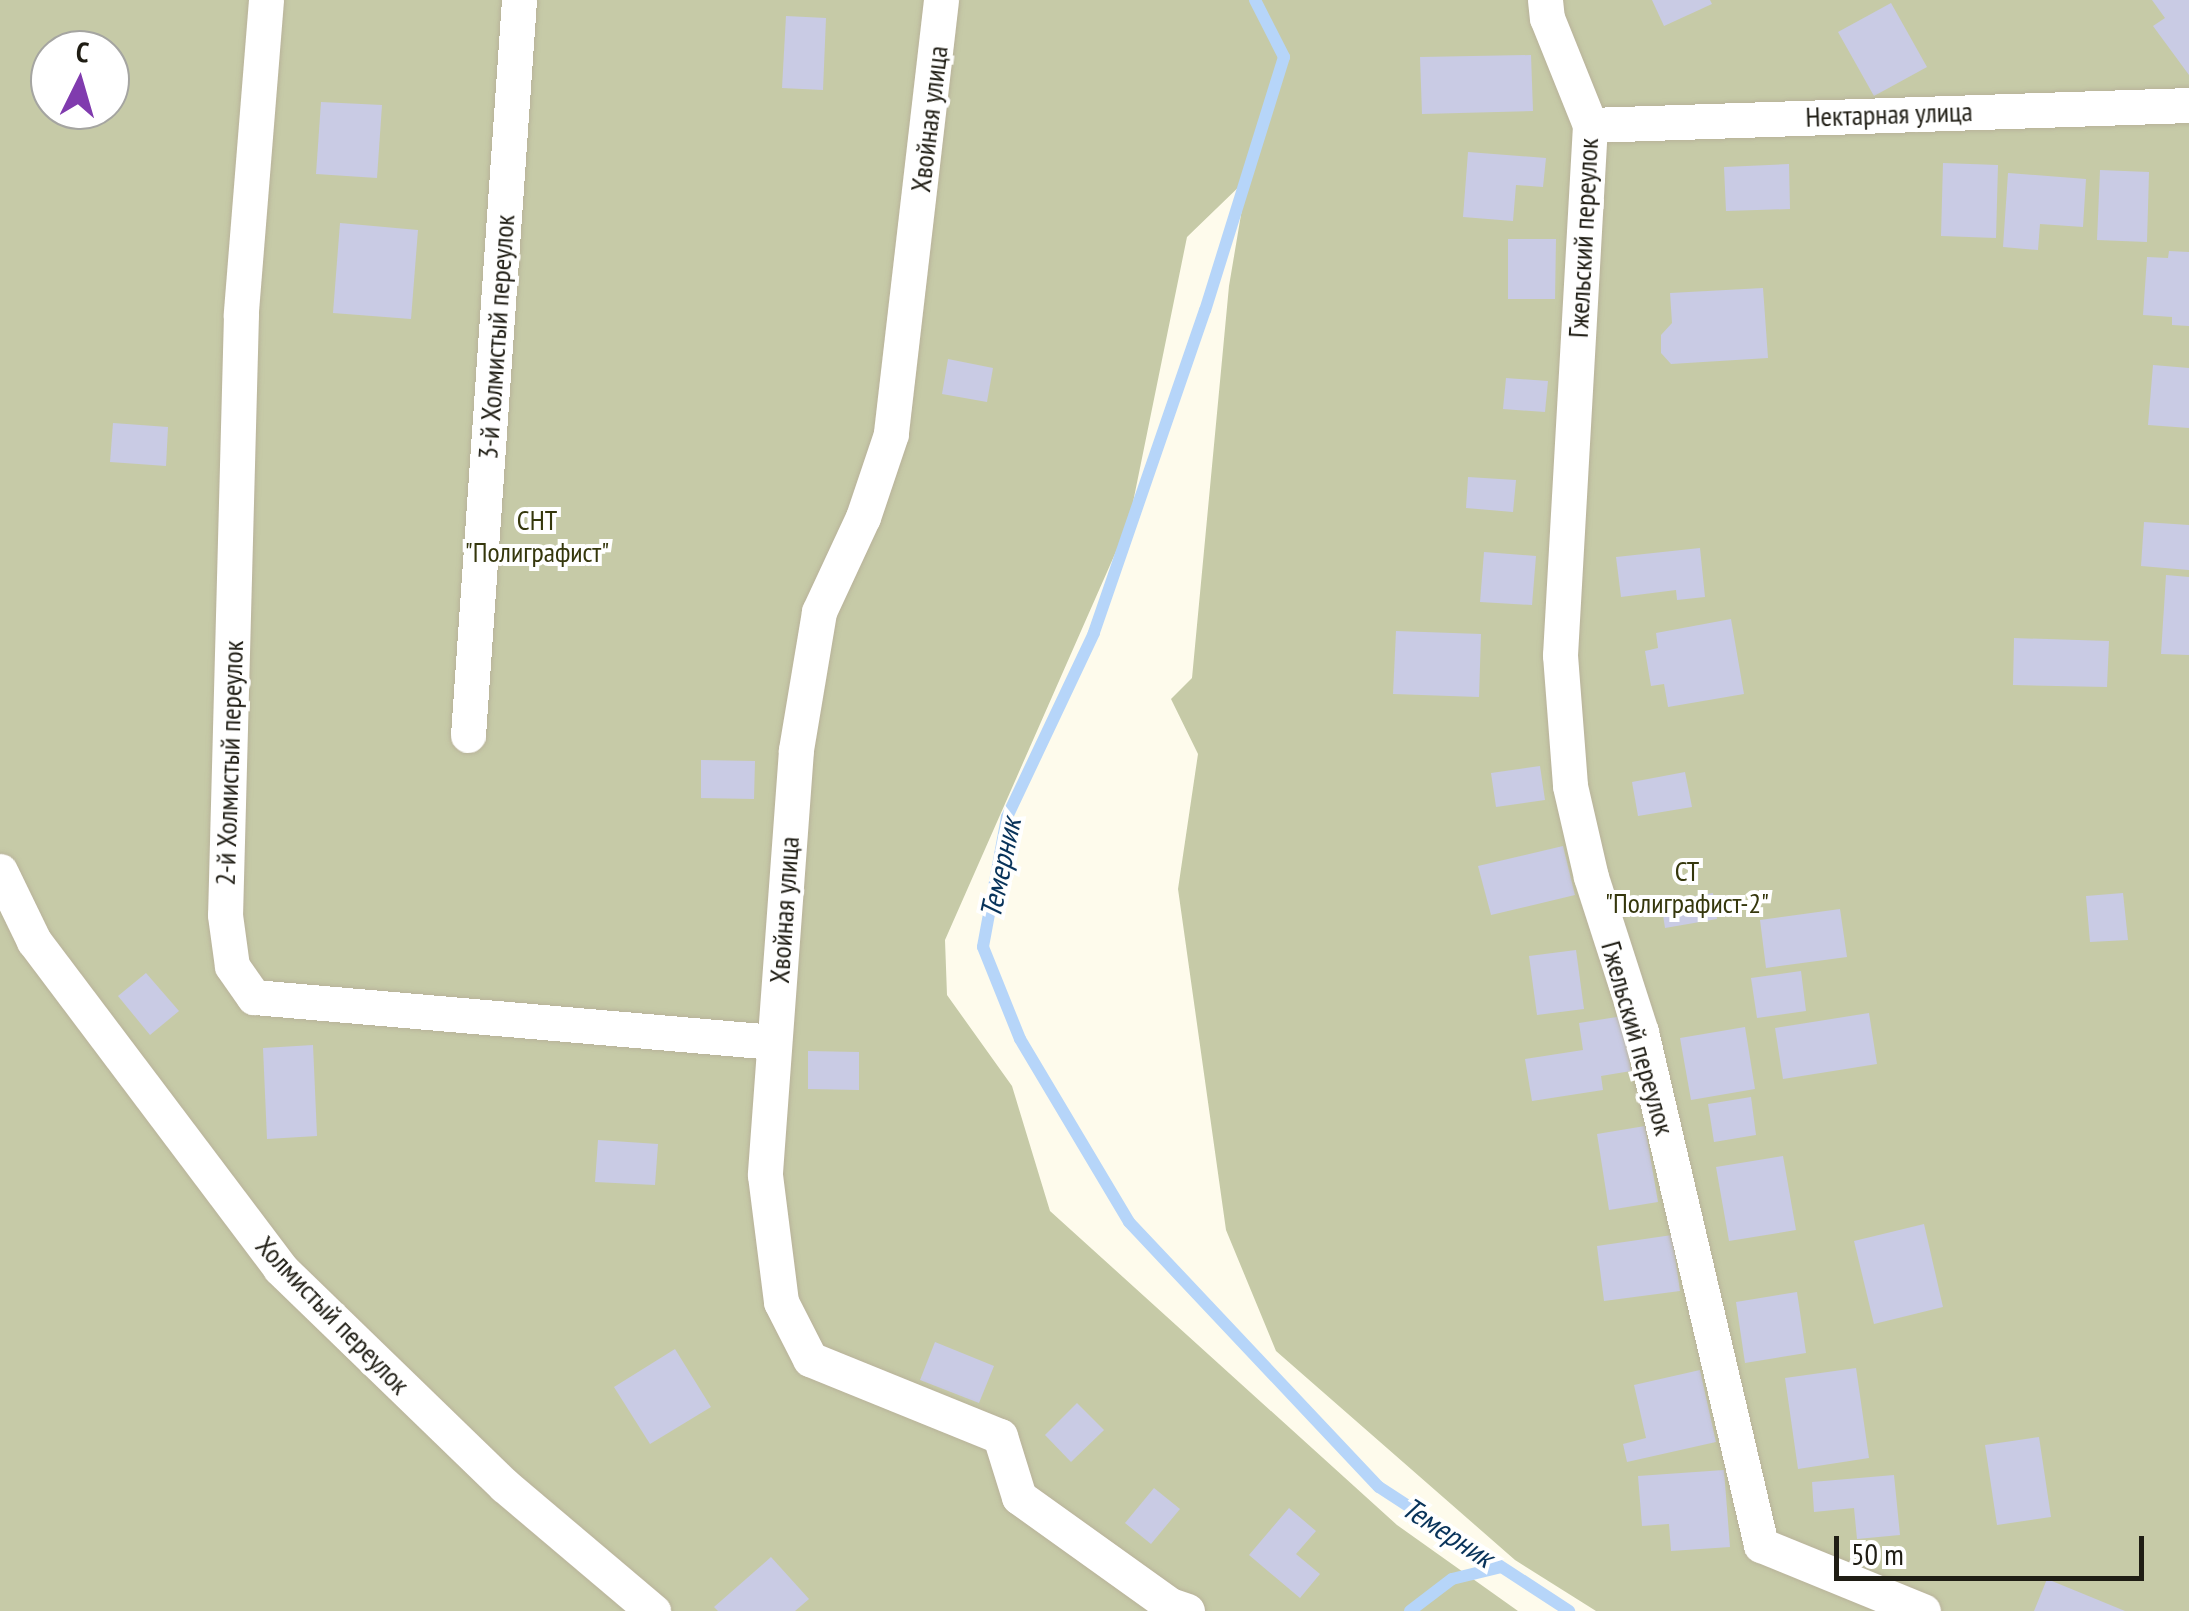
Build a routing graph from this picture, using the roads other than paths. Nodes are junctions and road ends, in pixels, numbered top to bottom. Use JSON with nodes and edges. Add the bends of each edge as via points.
{"nodes":[{"id":1,"x":266,"y":0,"type":"edge"},
{"id":2,"x":519,"y":0,"type":"edge"},
{"id":3,"x":941,"y":0,"type":"edge"},
{"id":4,"x":1545,"y":0,"type":"edge"},
{"id":5,"x":2189,"y":105,"type":"edge"},
{"id":6,"x":1590,"y":126,"type":"junction"},
{"id":7,"x":468,"y":735,"type":"dead end"},
{"id":8,"x":0,"y":872,"type":"edge"},
{"id":9,"x":774,"y":1042,"type":"junction"},
{"id":10,"x":653,"y":1611,"type":"edge"},
{"id":11,"x":1187,"y":1611,"type":"edge"},
{"id":12,"x":1923,"y":1611,"type":"edge"}],
"edges":[{"from":1,"to":9,"type":"street","name":"2-й Холмистый переулок","via":[[241,314],[225,915],[232,966],[254,997]]},
{"from":2,"to":7,"type":"street","name":"3-й Холмистый переулок"},
{"from":3,"to":9,"type":"street","name":"Хвойная улица","via":[[891,434],[864,517],[819,612],[796,750]]},
{"from":4,"to":6,"type":"street","name":"Гжельский переулок","via":[[1546,18]]},
{"from":5,"to":6,"type":"street","name":"Нектарная улица"},
{"from":6,"to":12,"type":"street","name":"Гжельский переулок","via":[[1560,655],[1574,804],[1645,1049],[1761,1545]]},
{"from":8,"to":10,"type":"street","name":"Холмистый переулок","via":[[34,941],[280,1268],[505,1486]]},
{"from":9,"to":11,"type":"street","name":"Хвойная улица","via":[[765,1175],[781,1302],[810,1359],[1000,1436],[1020,1497]]}]}
